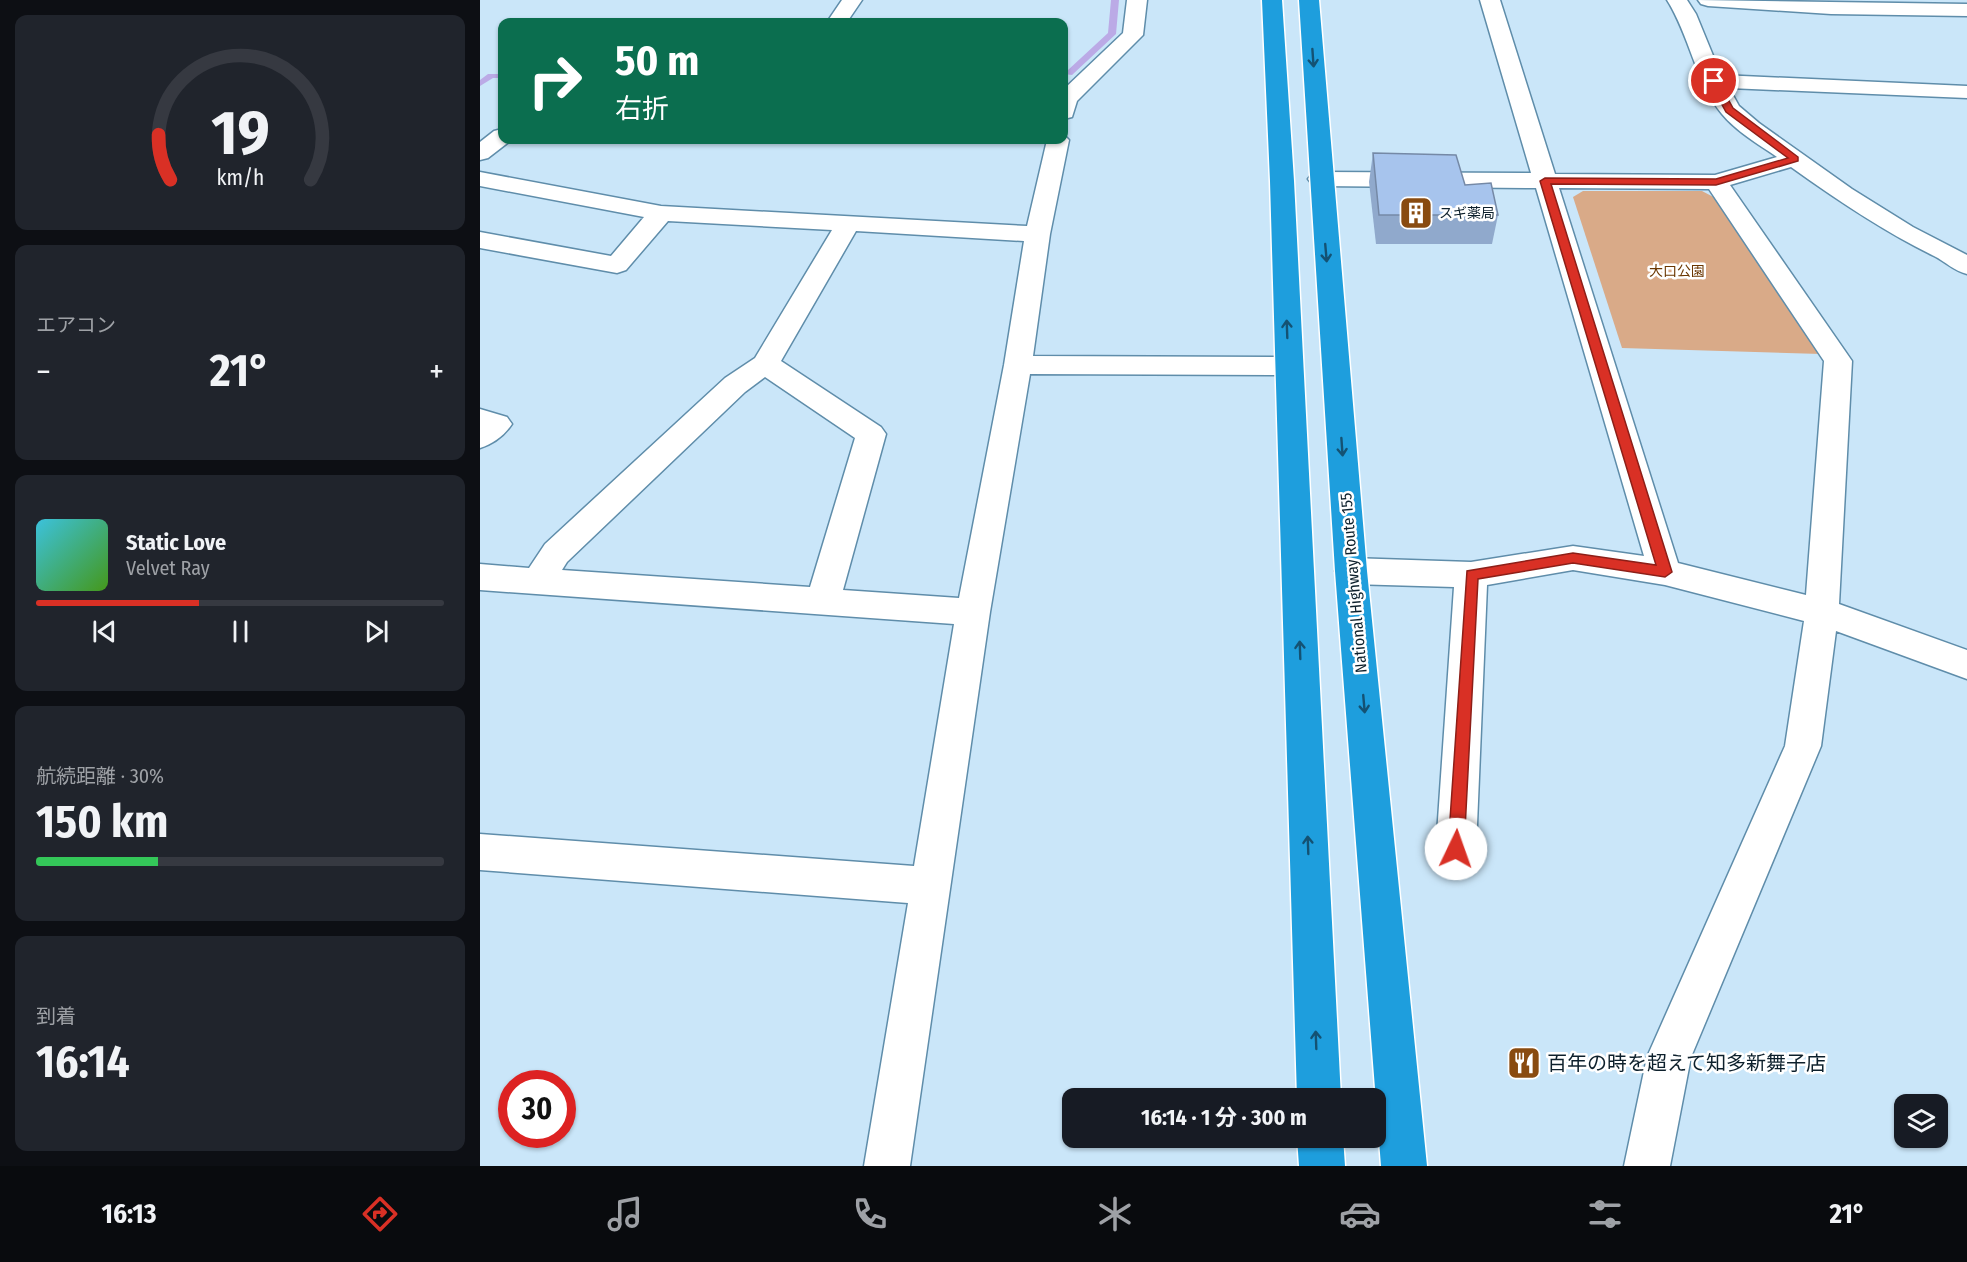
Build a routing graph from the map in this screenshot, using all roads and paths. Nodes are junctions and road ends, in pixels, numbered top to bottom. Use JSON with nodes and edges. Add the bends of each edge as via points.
{"nodes":[{"id":1,"x":852,"y":0,"type":"edge"},
{"id":2,"x":1137,"y":0,"type":"edge"},
{"id":3,"x":1272,"y":0,"type":"edge"},
{"id":4,"x":1309,"y":0,"type":"edge"},
{"id":5,"x":1490,"y":0,"type":"edge"},
{"id":6,"x":1677,"y":0,"type":"edge"},
{"id":7,"x":1708,"y":0,"type":"edge"},
{"id":8,"x":1967,"y":10,"type":"edge"},
{"id":9,"x":840,"y":18,"type":"edge"},
{"id":10,"x":1714,"y":81,"type":"junction"},
{"id":11,"x":1967,"y":92,"type":"edge"},
{"id":12,"x":1068,"y":97,"type":"edge"},
{"id":13,"x":498,"y":139,"type":"edge"},
{"id":14,"x":1057,"y":144,"type":"edge"},
{"id":15,"x":480,"y":153,"type":"edge"},
{"id":16,"x":1795,"y":159,"type":"junction"},
{"id":17,"x":1320,"y":178,"type":"junction"},
{"id":18,"x":480,"y":179,"type":"edge"},
{"id":19,"x":1545,"y":181,"type":"junction"},
{"id":20,"x":1716,"y":182,"type":"junction"},
{"id":21,"x":661,"y":213,"type":"junction"},
{"id":22,"x":848,"y":224,"type":"junction"},
{"id":23,"x":1038,"y":234,"type":"junction"},
{"id":24,"x":480,"y":240,"type":"edge"},
{"id":25,"x":1967,"y":266,"type":"edge"},
{"id":26,"x":765,"y":364,"type":"junction"},
{"id":27,"x":1018,"y":365,"type":"junction"},
{"id":28,"x":1288,"y":366,"type":"junction"},
{"id":29,"x":480,"y":419,"type":"edge"},
{"id":30,"x":480,"y":438,"type":"edge"},
{"id":31,"x":1351,"y":571,"type":"junction"},
{"id":32,"x":1665,"y":572,"type":"junction"},
{"id":33,"x":1471,"y":575,"type":"junction"},
{"id":34,"x":480,"y":577,"type":"edge"},
{"id":35,"x":538,"y":580,"type":"junction"},
{"id":36,"x":822,"y":601,"type":"junction"},
{"id":37,"x":973,"y":612,"type":"junction"},
{"id":38,"x":1822,"y":612,"type":"junction"},
{"id":39,"x":1967,"y":665,"type":"edge"},
{"id":40,"x":1456,"y":849,"type":"dead end"},
{"id":41,"x":480,"y":852,"type":"edge"},
{"id":42,"x":929,"y":886,"type":"junction"},
{"id":43,"x":1319,"y":1088,"type":"edge"},
{"id":44,"x":1321,"y":1148,"type":"edge"},
{"id":45,"x":887,"y":1166,"type":"edge"},
{"id":46,"x":1322,"y":1166,"type":"edge"},
{"id":47,"x":1404,"y":1166,"type":"edge"},
{"id":48,"x":1647,"y":1166,"type":"edge"}],
"edges":[{"from":1,"to":9,"type":"street"},
{"from":2,"to":12,"type":"street","via":[[1133,35]]},
{"from":28,"to":3,"type":"highway","one_way":true},
{"from":4,"to":17,"type":"highway","name":"National Highway Route 155","one_way":true},
{"from":5,"to":19,"type":"street"},
{"from":6,"to":10,"type":"street"},
{"from":7,"to":8,"type":"street","via":[[1832,8]]},
{"from":10,"to":11,"type":"street"},
{"from":10,"to":16,"type":"street","via":[[1730,110]]},
{"from":13,"to":15,"type":"street"},
{"from":14,"to":23,"type":"street"},
{"from":16,"to":20,"type":"street"},
{"from":16,"to":25,"type":"street","via":[[1904,232]]},
{"from":17,"to":19,"type":"street"},
{"from":17,"to":31,"type":"highway","name":"National Highway Route 155","one_way":true},
{"from":18,"to":21,"type":"street"},
{"from":19,"to":20,"type":"street"},
{"from":19,"to":32,"type":"street"},
{"from":20,"to":38,"type":"street","via":[[1838,361]]},
{"from":21,"to":22,"type":"street"},
{"from":21,"to":24,"type":"street","via":[[617,265]]},
{"from":22,"to":23,"type":"street"},
{"from":22,"to":26,"type":"street"},
{"from":23,"to":27,"type":"street"},
{"from":26,"to":35,"type":"street","via":[[735,385],[556,553]]},
{"from":26,"to":36,"type":"street","via":[[871,434]]},
{"from":27,"to":28,"type":"street"},
{"from":27,"to":37,"type":"street"},
{"from":43,"to":28,"type":"highway","one_way":true},
{"from":29,"to":30,"type":"street","via":[[497,424]]},
{"from":31,"to":33,"type":"street"},
{"from":31,"to":47,"type":"highway","name":"National Highway Route 155","one_way":true},
{"from":32,"to":33,"type":"street","via":[[1573,558]]},
{"from":32,"to":38,"type":"street"},
{"from":33,"to":40,"type":"street"},
{"from":34,"to":35,"type":"street"},
{"from":35,"to":36,"type":"street"},
{"from":36,"to":37,"type":"street"},
{"from":37,"to":42,"type":"street"},
{"from":38,"to":39,"type":"street"},
{"from":38,"to":48,"type":"street","via":[[1803,746],[1669,1058]]},
{"from":41,"to":42,"type":"street"},
{"from":42,"to":45,"type":"street"},
{"from":44,"to":46,"type":"highway"}]}
